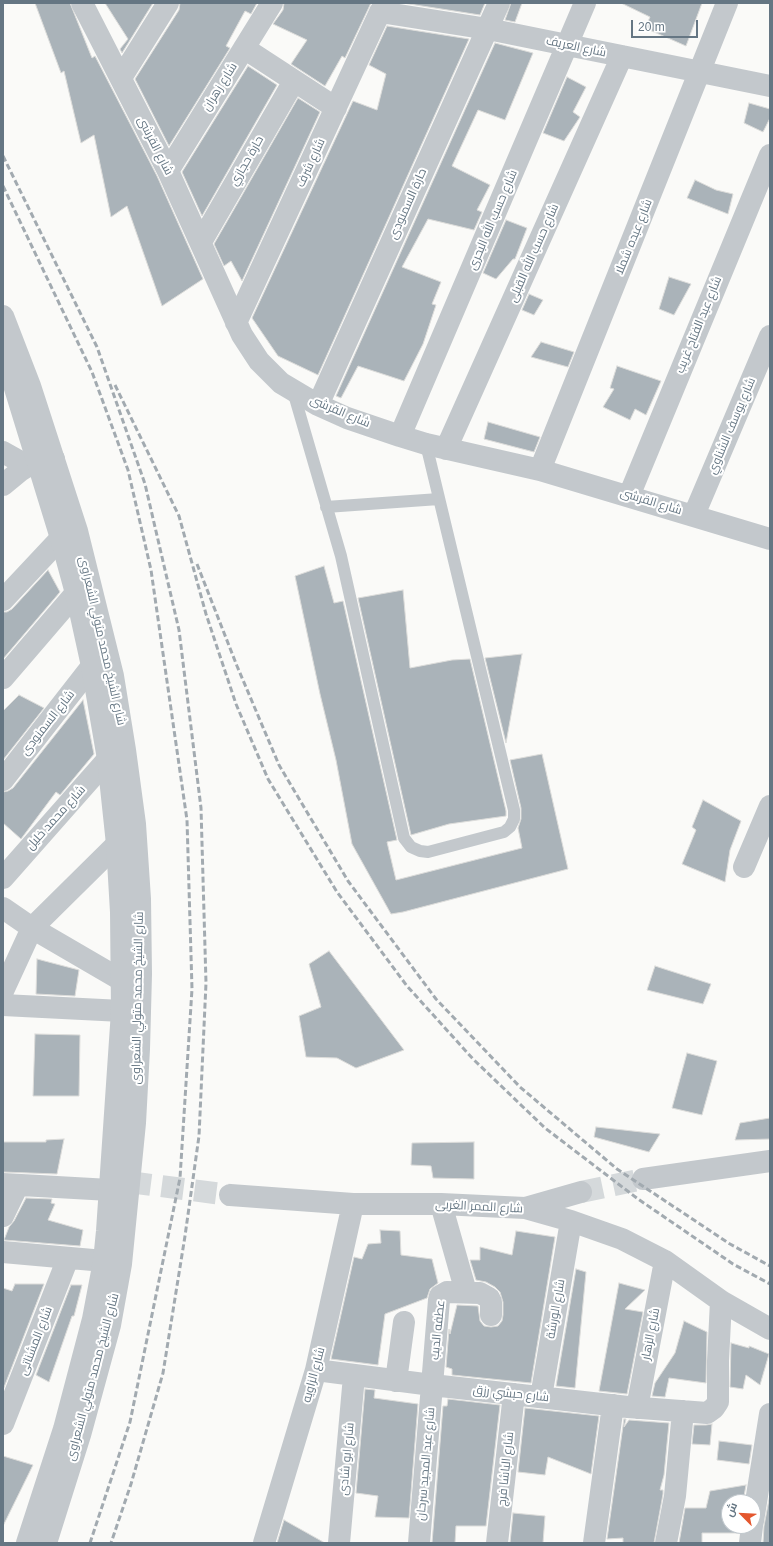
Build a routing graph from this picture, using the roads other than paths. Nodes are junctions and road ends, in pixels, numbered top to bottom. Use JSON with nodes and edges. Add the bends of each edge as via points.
{"nodes":[{"id":1,"x":82,"y":3,"type":"edge"},
{"id":2,"x":168,"y":3,"type":"edge"},
{"id":3,"x":272,"y":3,"type":"edge"},
{"id":4,"x":499,"y":3,"type":"edge"},
{"id":5,"x":585,"y":3,"type":"edge"},
{"id":6,"x":727,"y":3,"type":"edge"},
{"id":7,"x":383,"y":8,"type":"edge"},
{"id":8,"x":488,"y":29,"type":"junction"},
{"id":9,"x":567,"y":45,"type":"junction"},
{"id":10,"x":244,"y":48,"type":"junction"},
{"id":11,"x":622,"y":56,"type":"junction"},
{"id":12,"x":700,"y":72,"type":"junction"},
{"id":13,"x":121,"y":78,"type":"junction"},
{"id":14,"x":294,"y":81,"type":"junction"},
{"id":15,"x":770,"y":86,"type":"edge"},
{"id":16,"x":336,"y":108,"type":"junction"},
{"id":17,"x":770,"y":155,"type":"edge"},
{"id":18,"x":168,"y":171,"type":"junction"},
{"id":19,"x":200,"y":242,"type":"junction"},
{"id":20,"x":3,"y":316,"type":"edge"},
{"id":21,"x":236,"y":323,"type":"junction"},
{"id":22,"x":770,"y":336,"type":"edge"},
{"id":23,"x":3,"y":358,"type":"edge"},
{"id":24,"x":293,"y":390,"type":"junction"},
{"id":25,"x":318,"y":405,"type":"junction"},
{"id":26,"x":400,"y":436,"type":"junction"},
{"id":27,"x":436,"y":447,"type":"junction"},
{"id":28,"x":3,"y":452,"type":"edge"},
{"id":29,"x":40,"y":463,"type":"junction"},
{"id":30,"x":540,"y":470,"type":"junction"},
{"id":31,"x":3,"y":485,"type":"edge"},
{"id":32,"x":629,"y":496,"type":"junction"},
{"id":33,"x":439,"y":499,"type":"junction"},
{"id":34,"x":326,"y":506,"type":"junction"},
{"id":35,"x":694,"y":515,"type":"junction"},
{"id":36,"x":61,"y":538,"type":"junction"},
{"id":37,"x":770,"y":538,"type":"edge"},
{"id":38,"x":76,"y":593,"type":"junction"},
{"id":39,"x":3,"y":600,"type":"edge"},
{"id":40,"x":92,"y":666,"type":"junction"},
{"id":41,"x":3,"y":678,"type":"edge"},
{"id":42,"x":108,"y":759,"type":"junction"},
{"id":43,"x":3,"y":780,"type":"edge"},
{"id":44,"x":770,"y":806,"type":"edge"},
{"id":45,"x":117,"y":844,"type":"junction"},
{"id":46,"x":744,"y":867,"type":"dead end"},
{"id":47,"x":3,"y":878,"type":"edge"},
{"id":48,"x":3,"y":908,"type":"edge"},
{"id":49,"x":32,"y":928,"type":"junction"},
{"id":50,"x":123,"y":981,"type":"junction"},
{"id":51,"x":3,"y":991,"type":"edge"},
{"id":52,"x":3,"y":1005,"type":"edge"},
{"id":53,"x":122,"y":1011,"type":"junction"},
{"id":54,"x":770,"y":1161,"type":"edge"},
{"id":55,"x":643,"y":1179,"type":"tunnel mouth"},
{"id":56,"x":11,"y":1185,"type":"edge"},
{"id":57,"x":110,"y":1190,"type":"junction"},
{"id":58,"x":581,"y":1192,"type":"tunnel mouth"},
{"id":59,"x":230,"y":1195,"type":"tunnel mouth"},
{"id":60,"x":353,"y":1204,"type":"junction"},
{"id":61,"x":441,"y":1204,"type":"junction"},
{"id":62,"x":525,"y":1208,"type":"junction"},
{"id":63,"x":3,"y":1216,"type":"edge"},
{"id":64,"x":571,"y":1221,"type":"junction"},
{"id":65,"x":3,"y":1252,"type":"edge"},
{"id":66,"x":68,"y":1258,"type":"junction"},
{"id":67,"x":104,"y":1261,"type":"junction"},
{"id":68,"x":665,"y":1261,"type":"junction"},
{"id":69,"x":466,"y":1292,"type":"junction"},
{"id":70,"x":720,"y":1301,"type":"junction"},
{"id":71,"x":491,"y":1314,"type":"dead end"},
{"id":72,"x":404,"y":1322,"type":"dead end"},
{"id":73,"x":770,"y":1329,"type":"edge"},
{"id":74,"x":316,"y":1370,"type":"junction"},
{"id":75,"x":354,"y":1376,"type":"junction"},
{"id":76,"x":396,"y":1381,"type":"junction"},
{"id":77,"x":432,"y":1385,"type":"junction"},
{"id":78,"x":514,"y":1394,"type":"junction"},
{"id":79,"x":542,"y":1397,"type":"junction"},
{"id":80,"x":613,"y":1405,"type":"junction"},
{"id":81,"x":637,"y":1408,"type":"junction"},
{"id":82,"x":682,"y":1411,"type":"junction"},
{"id":83,"x":770,"y":1414,"type":"edge"},
{"id":84,"x":3,"y":1424,"type":"edge"},
{"id":85,"x":757,"y":1494,"type":"edge"},
{"id":86,"x":27,"y":1543,"type":"edge"},
{"id":87,"x":46,"y":1543,"type":"edge"},
{"id":88,"x":264,"y":1543,"type":"edge"},
{"id":89,"x":339,"y":1543,"type":"edge"},
{"id":90,"x":419,"y":1543,"type":"edge"},
{"id":91,"x":497,"y":1543,"type":"edge"},
{"id":92,"x":594,"y":1543,"type":"edge"},
{"id":93,"x":666,"y":1543,"type":"edge"}],
"edges":[{"from":1,"to":13,"type":"street","name":"شارع القرشى"},
{"from":2,"to":13,"type":"street"},
{"from":3,"to":10,"type":"street","name":"شارع زهران"},
{"from":4,"to":8,"type":"street","name":"حارة السمنودى"},
{"from":5,"to":9,"type":"street","name":"شارع حسب الله البحرى"},
{"from":6,"to":12,"type":"street","name":"شارع عبده شملا"},
{"from":7,"to":8,"type":"street","name":"شارع العريف"},
{"from":7,"to":16,"type":"street","name":"شارع شرف"},
{"from":8,"to":9,"type":"street","name":"شارع العريف"},
{"from":8,"to":25,"type":"street","name":"حارة السمنودى"},
{"from":9,"to":11,"type":"street","name":"شارع العريف"},
{"from":9,"to":26,"type":"street","name":"شارع حسب الله البحرى"},
{"from":10,"to":14,"type":"street"},
{"from":10,"to":18,"type":"street","name":"شارع زهران"},
{"from":11,"to":12,"type":"street","name":"شارع العريف"},
{"from":11,"to":27,"type":"street","name":"شارع حسب الله القبلى"},
{"from":12,"to":15,"type":"street","name":"شارع العريف"},
{"from":12,"to":30,"type":"street","name":"شارع عبده شملا"},
{"from":13,"to":18,"type":"street","name":"شارع القرشى"},
{"from":14,"to":16,"type":"street"},
{"from":14,"to":19,"type":"street","name":"حارة حجازي"},
{"from":16,"to":21,"type":"street","name":"شارع شرف"},
{"from":17,"to":32,"type":"street","name":"شارع عبد الفتاح غريب"},
{"from":18,"to":19,"type":"street","name":"شارع القرشى"},
{"from":19,"to":21,"type":"street","name":"شارع القرشى"},
{"from":20,"to":29,"type":"street","name":"شارع الشيخ محمد متولي الشعراوى","via":[[30,386]]},
{"from":21,"to":24,"type":"street","name":"شارع القرشى","via":[[259,361],[281,383]]},
{"from":22,"to":35,"type":"street","name":"شارع يوسف الشناوي"},
{"from":23,"to":29,"type":"street","name":"شارع الشيخ محمد متولي الشعراوى"},
{"from":24,"to":25,"type":"street","name":"شارع القرشى"},
{"from":24,"to":34,"type":"lane"},
{"from":25,"to":26,"type":"street","name":"شارع القرشى"},
{"from":26,"to":27,"type":"street","name":"شارع القرشى"},
{"from":27,"to":30,"type":"street","name":"شارع القرشى"},
{"from":27,"to":33,"type":"lane"},
{"from":28,"to":29,"type":"street"},
{"from":29,"to":31,"type":"street","via":[[20,471]]},
{"from":29,"to":36,"type":"street","name":"شارع الشيخ محمد متولي الشعراوى"},
{"from":29,"to":87,"type":"street","name":"شارع الشيخ محمد متولي الشعراوى","via":[[77,531],[113,676],[135,824],[140,892],[141,974],[135,1124],[121,1264],[110,1325],[80,1435]]},
{"from":30,"to":32,"type":"street","name":"شارع القرشى"},
{"from":32,"to":35,"type":"street","name":"شارع القرشى"},
{"from":33,"to":34,"type":"lane"},
{"from":33,"to":34,"type":"lane","via":[[514,810],[514,819],[504,832],[428,852],[411,847],[404,838],[340,556]]},
{"from":35,"to":37,"type":"street","name":"شارع القرشى"},
{"from":36,"to":38,"type":"street","name":"شارع الشيخ محمد متولي الشعراوى"},
{"from":36,"to":39,"type":"street"},
{"from":38,"to":40,"type":"street","name":"شارع الشيخ محمد متولي الشعراوى"},
{"from":38,"to":41,"type":"street"},
{"from":40,"to":42,"type":"street","name":"شارع الشيخ محمد متولي الشعراوى"},
{"from":40,"to":43,"type":"street","name":"شارع السمنودى"},
{"from":42,"to":45,"type":"street","name":"شارع الشيخ محمد متولي الشعراوى"},
{"from":42,"to":47,"type":"street","name":"شارع محمد خليل"},
{"from":44,"to":46,"type":"street"},
{"from":45,"to":49,"type":"street"},
{"from":45,"to":50,"type":"street","name":"شارع الشيخ محمد متولي الشعراوى","via":[[122,912]]},
{"from":48,"to":49,"type":"street"},
{"from":49,"to":50,"type":"street"},
{"from":49,"to":51,"type":"street"},
{"from":50,"to":53,"type":"street","name":"شارع الشيخ محمد متولي الشعراوى"},
{"from":52,"to":53,"type":"street"},
{"from":53,"to":57,"type":"street","name":"شارع الشيخ محمد متولي الشعراوى"},
{"from":54,"to":55,"type":"street"},
{"from":56,"to":57,"type":"street"},
{"from":56,"to":63,"type":"street"},
{"from":57,"to":67,"type":"street","name":"شارع الشيخ محمد متولي الشعراوى"},
{"from":58,"to":62,"type":"street"},
{"from":59,"to":60,"type":"street","name":"شارع الممر الغربى"},
{"from":60,"to":61,"type":"street","name":"شارع الممر الغربى"},
{"from":60,"to":74,"type":"street","name":"شارع الزاويه"},
{"from":61,"to":62,"type":"street","name":"شارع الممر الغربى"},
{"from":61,"to":69,"type":"street"},
{"from":62,"to":64,"type":"street","name":"شارع الممر الغربى"},
{"from":64,"to":68,"type":"street","name":"شارع الممر الغربى","via":[[622,1239]]},
{"from":64,"to":79,"type":"street","name":"شارع الورشة"},
{"from":65,"to":66,"type":"street"},
{"from":66,"to":67,"type":"street"},
{"from":66,"to":84,"type":"street","name":"شارع المشناتى"},
{"from":67,"to":86,"type":"street","name":"شارع الشيخ محمد متولي الشعراوى","via":[[93,1319],[64,1429]]},
{"from":68,"to":70,"type":"street","name":"شارع الممر الغربى"},
{"from":68,"to":81,"type":"street","name":"شارع الزهار"},
{"from":69,"to":71,"type":"street","name":"عطفه الديب","via":[[480,1293],[489,1298]]},
{"from":69,"to":77,"type":"street","name":"عطفه الديب","via":[[447,1292],[440,1296]]},
{"from":70,"to":73,"type":"street","name":"شارع الممر الغربى"},
{"from":70,"to":82,"type":"street","name":"شارع حبشي رزق","via":[[718,1402],[706,1413]]},
{"from":72,"to":76,"type":"street"},
{"from":74,"to":75,"type":"street","name":"شارع حبشي رزق"},
{"from":74,"to":88,"type":"street","name":"شارع الزاويه"},
{"from":75,"to":76,"type":"street","name":"شارع حبشي رزق"},
{"from":75,"to":89,"type":"street","name":"شارع ابو شادى"},
{"from":76,"to":77,"type":"street","name":"شارع حبشي رزق"},
{"from":77,"to":78,"type":"street","name":"شارع حبشي رزق"},
{"from":77,"to":90,"type":"street","name":"شارع عبد المجيد سرحان"},
{"from":78,"to":79,"type":"street","name":"شارع حبشي رزق"},
{"from":78,"to":91,"type":"street","name":"شارع الباشا فرج"},
{"from":79,"to":80,"type":"street","name":"شارع حبشي رزق"},
{"from":80,"to":81,"type":"street","name":"شارع حبشي رزق"},
{"from":80,"to":92,"type":"street"},
{"from":81,"to":82,"type":"street","name":"شارع حبشي رزق"},
{"from":82,"to":93,"type":"street","via":[[674,1496]]},
{"from":83,"to":85,"type":"street"}]}
